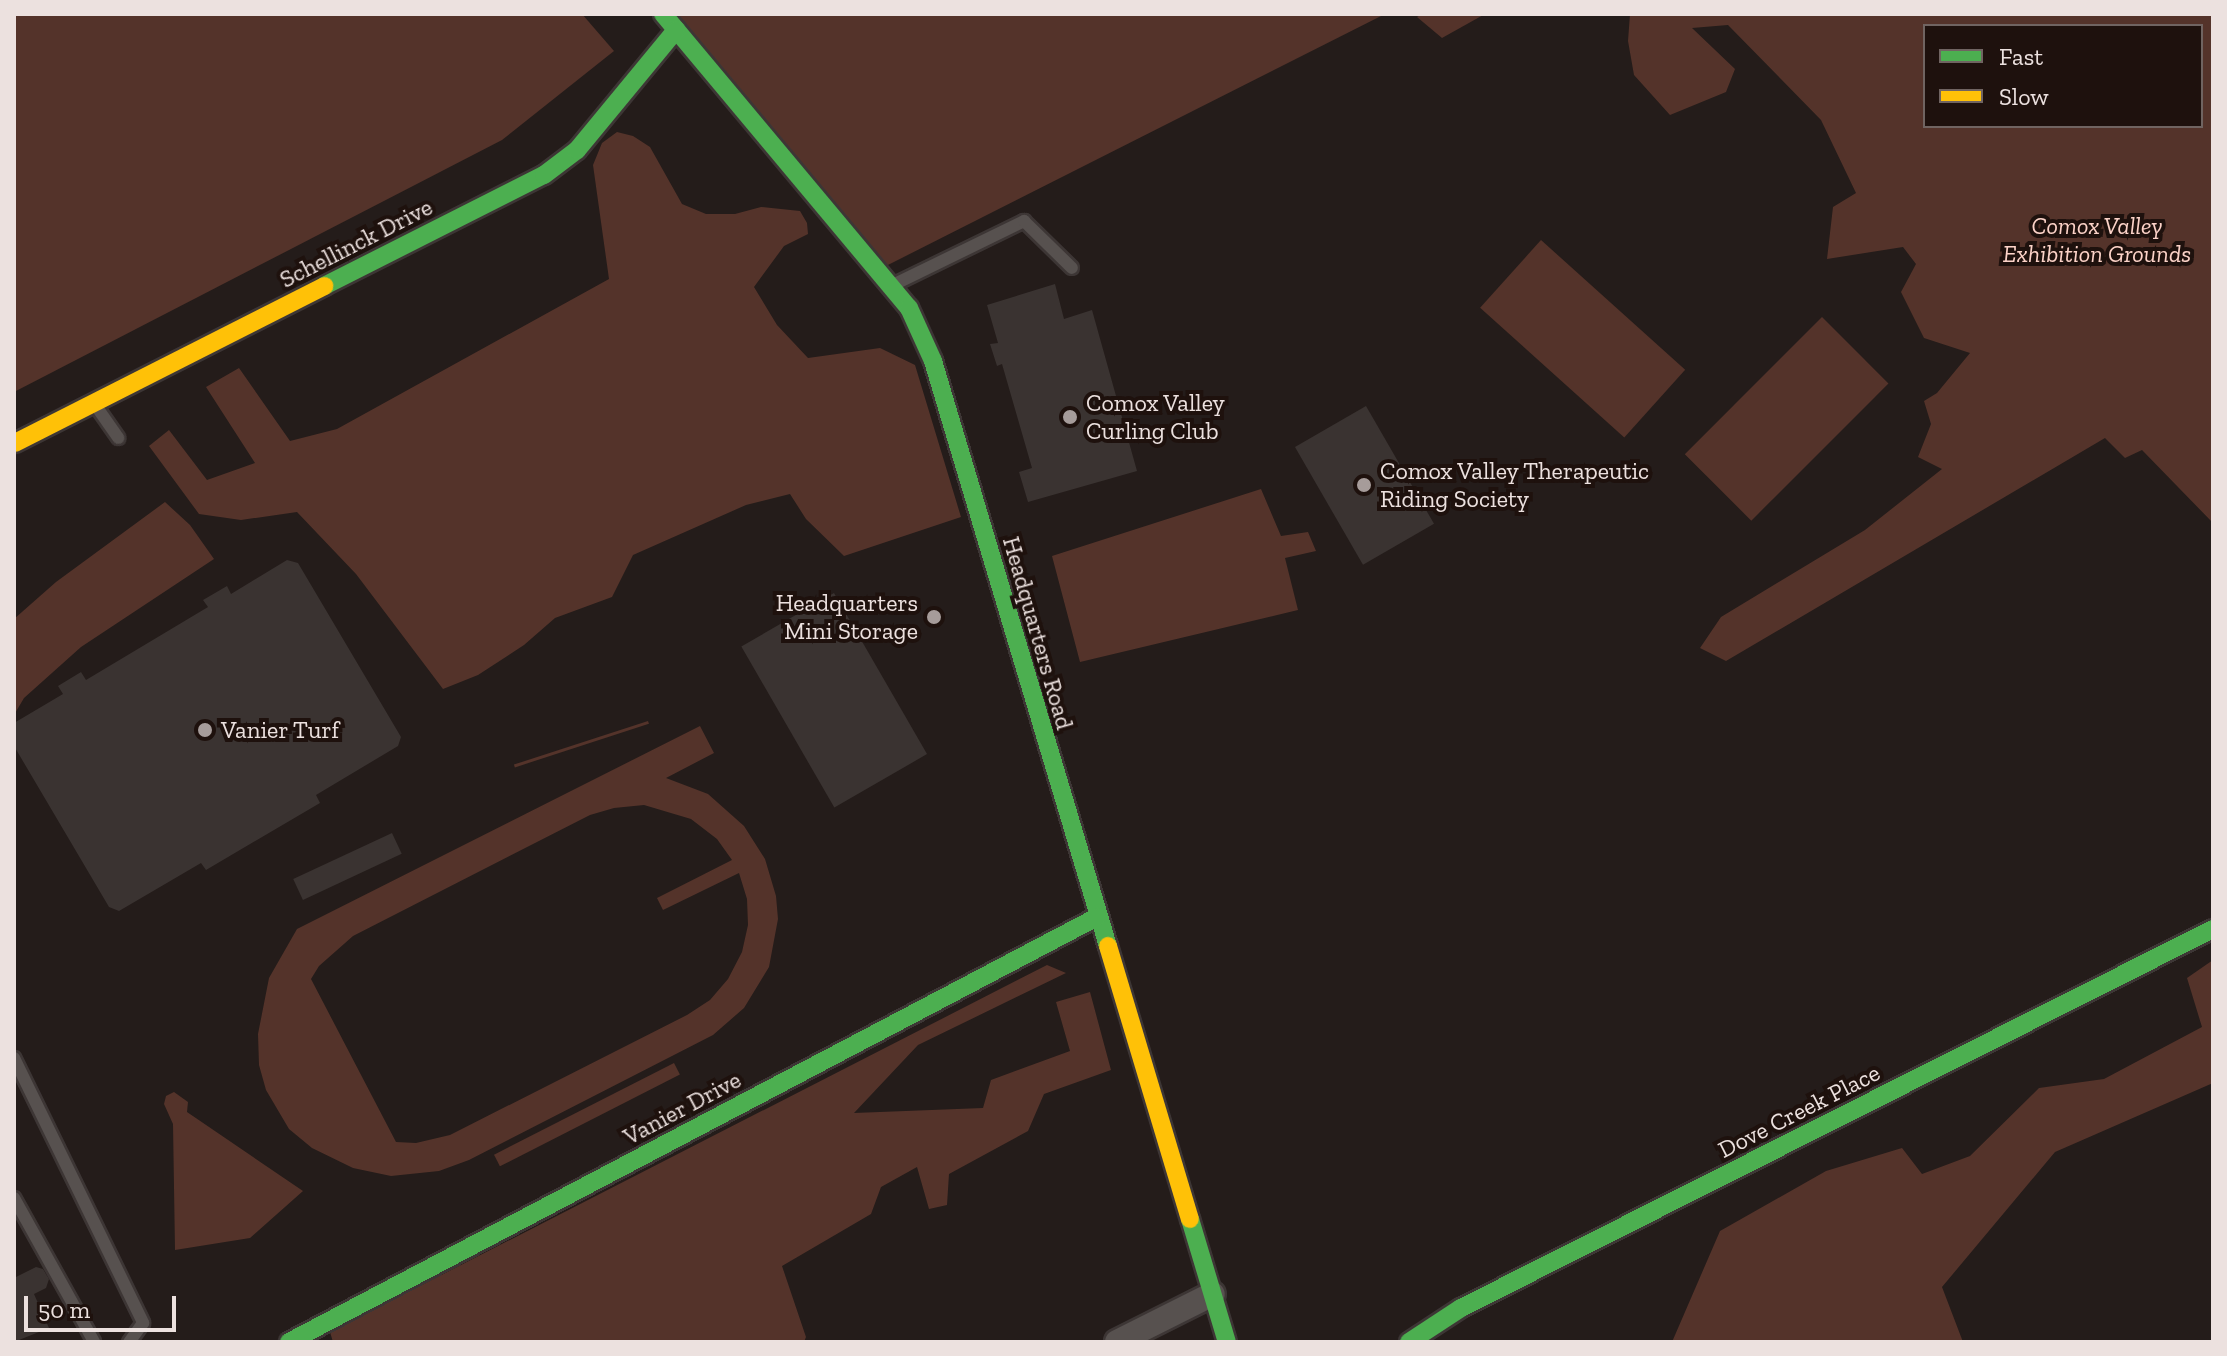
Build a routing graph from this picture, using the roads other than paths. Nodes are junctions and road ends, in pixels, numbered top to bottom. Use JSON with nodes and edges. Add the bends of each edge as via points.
{"nodes":[{"id":1,"x":663,"y":14,"type":"edge"},
{"id":2,"x":676,"y":30,"type":"junction"},
{"id":3,"x":1072,"y":268,"type":"dead end"},
{"id":4,"x":892,"y":286,"type":"junction"},
{"id":5,"x":94,"y":403,"type":"junction"},
{"id":6,"x":118,"y":438,"type":"dead end"},
{"id":7,"x":14,"y":443,"type":"edge"},
{"id":8,"x":1097,"y":917,"type":"junction"},
{"id":9,"x":2213,"y":929,"type":"edge"},
{"id":10,"x":14,"y":1058,"type":"edge"},
{"id":11,"x":14,"y":1198,"type":"edge"},
{"id":12,"x":1213,"y":1294,"type":"junction"},
{"id":13,"x":94,"y":1342,"type":"edge"},
{"id":14,"x":129,"y":1342,"type":"edge"},
{"id":15,"x":289,"y":1342,"type":"edge"},
{"id":16,"x":1117,"y":1342,"type":"edge"},
{"id":17,"x":1227,"y":1342,"type":"edge"},
{"id":18,"x":1409,"y":1342,"type":"edge"}],
"edges":[{"from":1,"to":2,"type":"street","name":"Headquarters Road"},
{"from":2,"to":4,"type":"street","name":"Headquarters Road"},
{"from":2,"to":5,"type":"street","name":"Schellinck Drive","via":[[577,150],[544,175]]},
{"from":3,"to":4,"type":"lane","via":[[1024,221]]},
{"from":4,"to":8,"type":"street","name":"Headquarters Road","via":[[909,308],[933,361]]},
{"from":5,"to":6,"type":"lane"},
{"from":5,"to":7,"type":"street","name":"Schellinck Drive"},
{"from":8,"to":12,"type":"street","name":"Headquarters Road"},
{"from":8,"to":15,"type":"street","name":"Vanier Drive"},
{"from":9,"to":18,"type":"street","name":"Dove Creek Place","via":[[1461,1308]]},
{"from":10,"to":14,"type":"lane","via":[[143,1323]]},
{"from":11,"to":13,"type":"lane"},
{"from":12,"to":16,"type":"street"},
{"from":12,"to":17,"type":"street","name":"Headquarters Road"}]}
